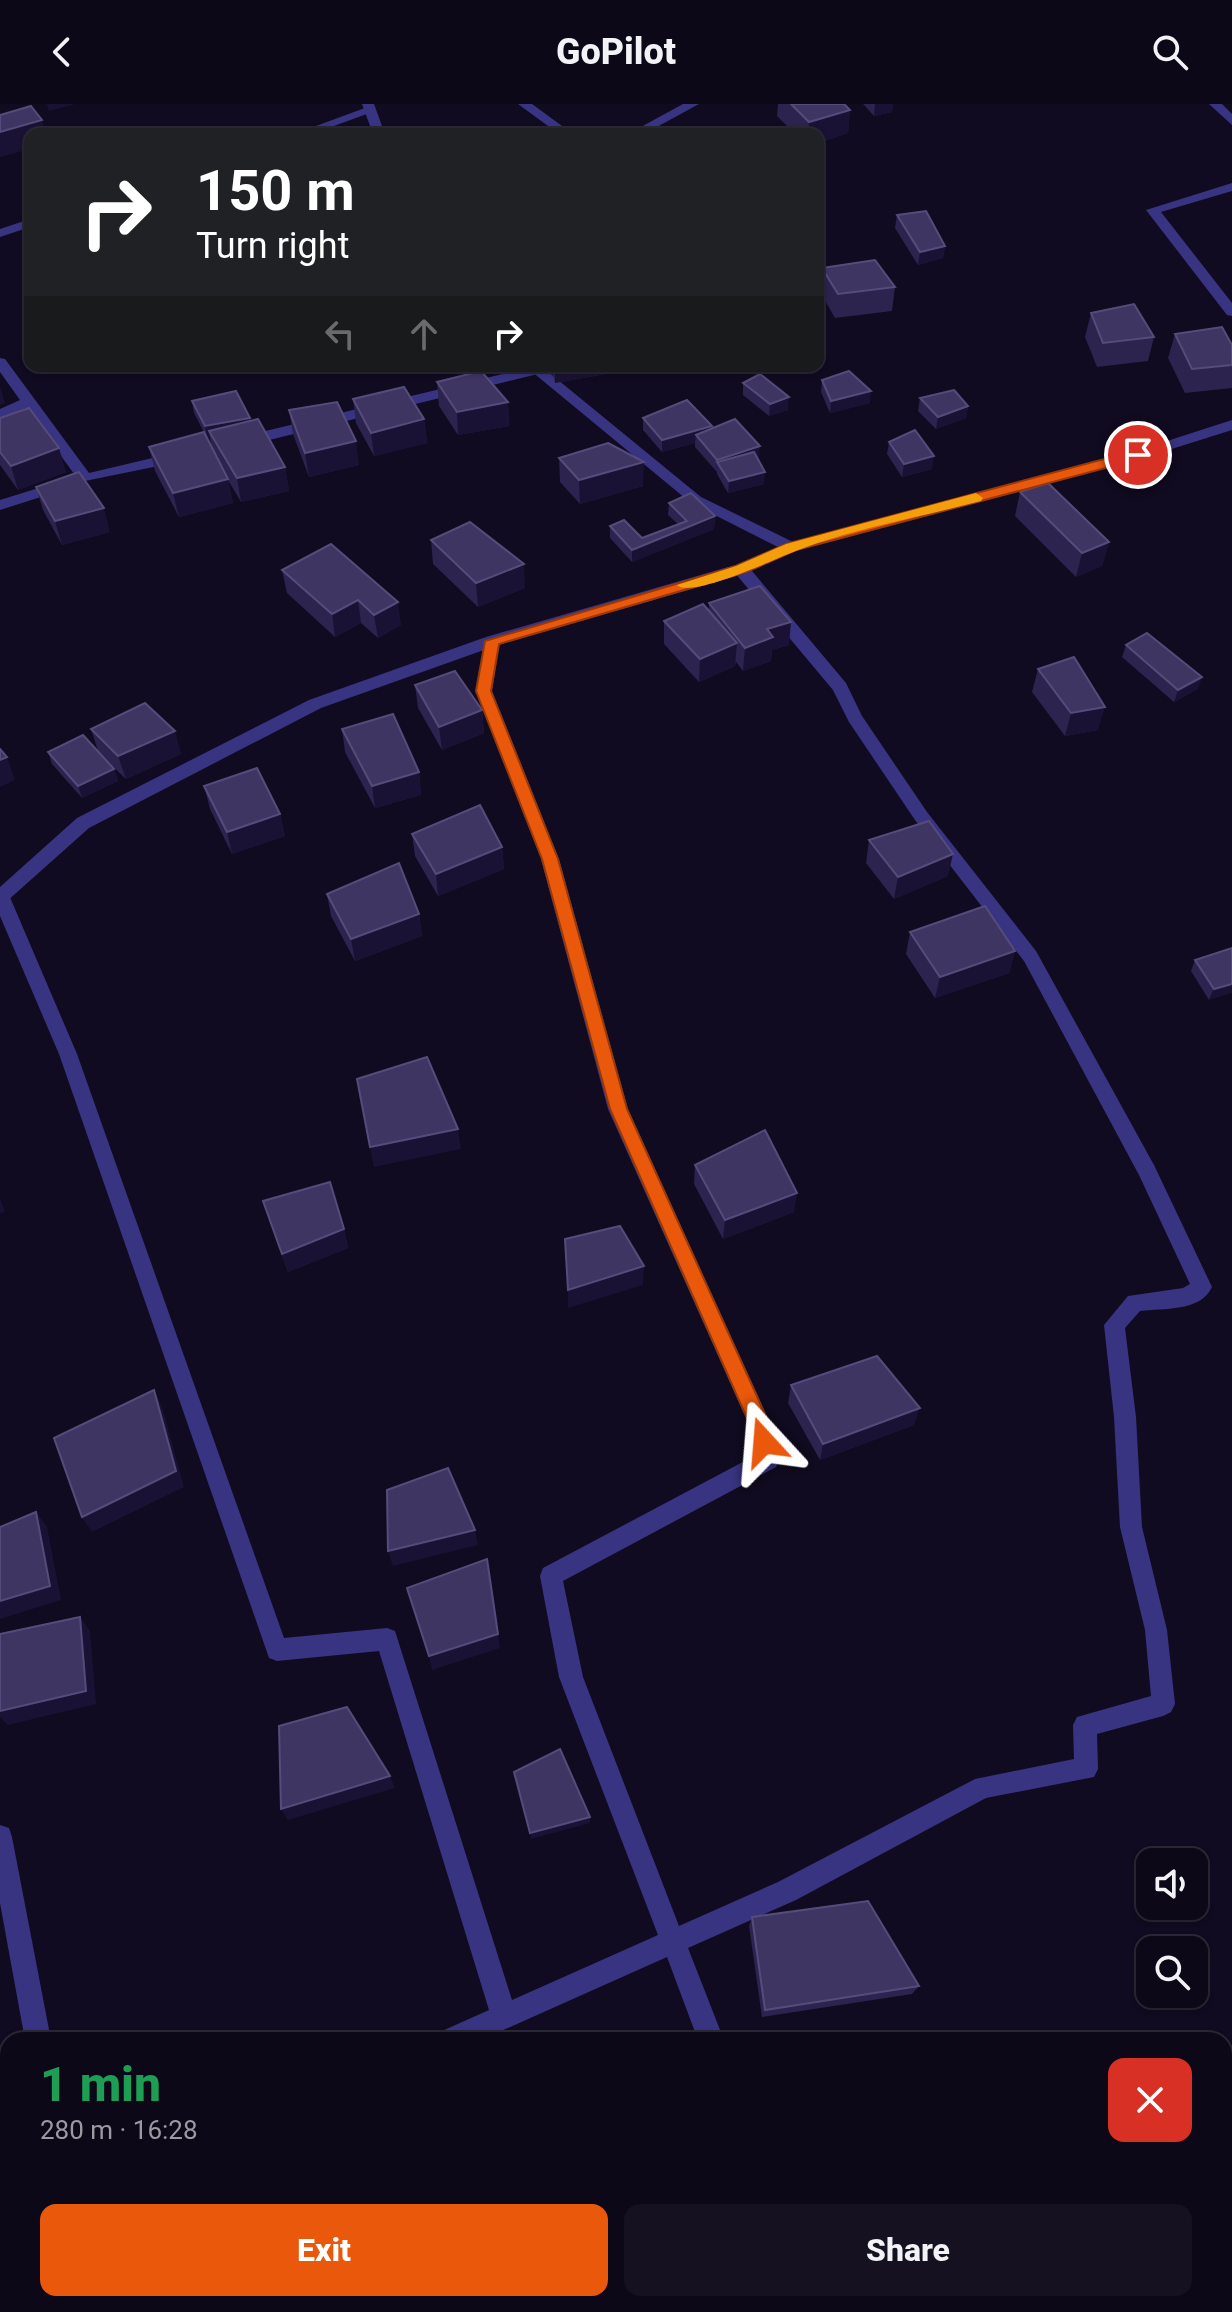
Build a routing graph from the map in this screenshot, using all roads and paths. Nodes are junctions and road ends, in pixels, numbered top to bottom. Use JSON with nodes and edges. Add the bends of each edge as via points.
{"nodes":[{"id":1,"x":524,"y":104,"type":"edge"},
{"id":2,"x":693,"y":104,"type":"edge"},
{"id":3,"x":1215,"y":104,"type":"edge"},
{"id":4,"x":369,"y":108,"type":"edge"},
{"id":5,"x":1232,"y":121,"type":"edge"},
{"id":6,"x":316,"y":128,"type":"edge"},
{"id":7,"x":377,"y":128,"type":"edge"},
{"id":8,"x":558,"y":128,"type":"edge"},
{"id":9,"x":646,"y":128,"type":"edge"},
{"id":10,"x":1232,"y":187,"type":"edge"},
{"id":11,"x":24,"y":225,"type":"edge"},
{"id":12,"x":0,"y":233,"type":"edge"},
{"id":13,"x":1232,"y":312,"type":"edge"},
{"id":14,"x":0,"y":362,"type":"edge"},
{"id":15,"x":518,"y":372,"type":"edge"},
{"id":16,"x":539,"y":372,"type":"edge"},
{"id":17,"x":28,"y":402,"type":"junction"},
{"id":18,"x":0,"y":414,"type":"edge"},
{"id":19,"x":1232,"y":425,"type":"edge"},
{"id":20,"x":221,"y":446,"type":"edge"},
{"id":21,"x":191,"y":454,"type":"edge"},
{"id":22,"x":85,"y":479,"type":"junction"},
{"id":23,"x":0,"y":505,"type":"edge"},
{"id":24,"x":791,"y":547,"type":"junction"},
{"id":25,"x":741,"y":569,"type":"junction"},
{"id":26,"x":492,"y":641,"type":"junction"},
{"id":27,"x":1,"y":896,"type":"edge"},
{"id":28,"x":0,"y":1837,"type":"edge"},
{"id":29,"x":672,"y":1942,"type":"junction"},
{"id":30,"x":504,"y":2017,"type":"junction"},
{"id":31,"x":37,"y":2032,"type":"edge"},
{"id":32,"x":469,"y":2032,"type":"edge"},
{"id":33,"x":708,"y":2032,"type":"edge"}],
"edges":[{"from":1,"to":8,"type":"street"},
{"from":2,"to":9,"type":"street"},
{"from":3,"to":5,"type":"street"},
{"from":4,"to":6,"type":"street"},
{"from":4,"to":7,"type":"street"},
{"from":10,"to":13,"type":"street","via":[[1153,210]]},
{"from":11,"to":12,"type":"street"},
{"from":14,"to":17,"type":"street"},
{"from":15,"to":20,"type":"street"},
{"from":16,"to":24,"type":"street","via":[[696,500]]},
{"from":17,"to":18,"type":"street"},
{"from":17,"to":22,"type":"street"},
{"from":19,"to":24,"type":"street"},
{"from":21,"to":22,"type":"street"},
{"from":22,"to":23,"type":"street"},
{"from":24,"to":25,"type":"street"},
{"from":25,"to":26,"type":"street"},
{"from":25,"to":29,"type":"street","via":[[840,687],[921,816],[1030,956],[1147,1171],[1202,1287],[1187,1297],[1135,1302],[1114,1325],[1131,1527],[1156,1630],[1163,1704],[1085,1725],[1086,1769],[983,1787],[787,1891]]},
{"from":26,"to":27,"type":"street","via":[[315,704],[193,763],[83,823]]},
{"from":26,"to":29,"type":"street","via":[[484,691],[550,859],[618,1109],[760,1425],[768,1460],[551,1576],[571,1677]]},
{"from":27,"to":30,"type":"street","via":[[68,1054],[277,1650],[387,1639]]},
{"from":28,"to":31,"type":"street"},
{"from":29,"to":30,"type":"street"},
{"from":29,"to":33,"type":"street"},
{"from":30,"to":32,"type":"street"}]}
